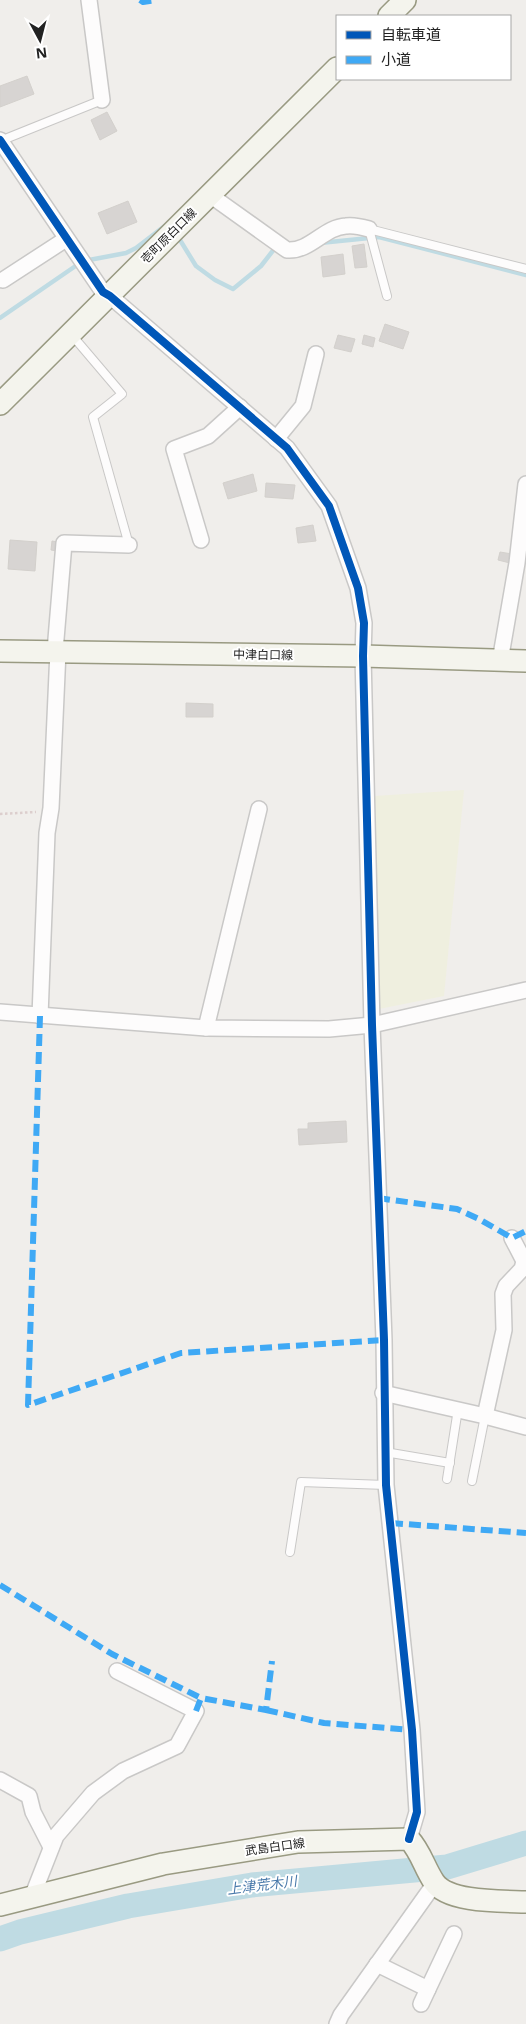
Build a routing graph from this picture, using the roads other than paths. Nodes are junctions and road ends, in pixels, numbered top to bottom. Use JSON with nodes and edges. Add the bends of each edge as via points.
{"nodes":[{"id":1,"x":89,"y":0,"type":"edge"},
{"id":2,"x":405,"y":0,"type":"edge"},
{"id":3,"x":390,"y":15,"type":"edge"},
{"id":4,"x":336,"y":69,"type":"edge"},
{"id":5,"x":102,"y":100,"type":"joint"},
{"id":6,"x":0,"y":141,"type":"edge"},
{"id":7,"x":210,"y":195,"type":"junction"},
{"id":8,"x":370,"y":229,"type":"junction"},
{"id":9,"x":66,"y":239,"type":"junction"},
{"id":10,"x":526,"y":269,"type":"edge"},
{"id":11,"x":3,"y":280,"type":"dead end"},
{"id":12,"x":110,"y":296,"type":"junction"},
{"id":13,"x":387,"y":296,"type":"dead end"},
{"id":14,"x":71,"y":334,"type":"junction"},
{"id":15,"x":316,"y":354,"type":"dead end"},
{"id":16,"x":0,"y":404,"type":"edge"},
{"id":17,"x":240,"y":407,"type":"junction"},
{"id":18,"x":276,"y":439,"type":"junction"},
{"id":19,"x":526,"y":484,"type":"edge"},
{"id":20,"x":201,"y":540,"type":"dead end"},
{"id":21,"x":129,"y":545,"type":"joint"},
{"id":22,"x":0,"y":651,"type":"edge"},
{"id":23,"x":57,"y":651,"type":"junction"},
{"id":24,"x":363,"y":656,"type":"junction"},
{"id":25,"x":500,"y":661,"type":"junction"},
{"id":26,"x":526,"y":661,"type":"edge"},
{"id":27,"x":259,"y":809,"type":"dead end"},
{"id":28,"x":526,"y":990,"type":"edge"},
{"id":29,"x":0,"y":1012,"type":"edge"},
{"id":30,"x":40,"y":1016,"type":"junction"},
{"id":31,"x":372,"y":1025,"type":"junction"},
{"id":32,"x":206,"y":1028,"type":"junction"},
{"id":33,"x":512,"y":1238,"type":"dead end"},
{"id":34,"x":383,"y":1393,"type":"junction"},
{"id":35,"x":458,"y":1409,"type":"junction"},
{"id":36,"x":485,"y":1416,"type":"junction"},
{"id":37,"x":526,"y":1427,"type":"edge"},
{"id":38,"x":385,"y":1452,"type":"junction"},
{"id":39,"x":450,"y":1463,"type":"junction"},
{"id":40,"x":447,"y":1478,"type":"dead end"},
{"id":41,"x":472,"y":1481,"type":"dead end"},
{"id":42,"x":386,"y":1485,"type":"junction"},
{"id":43,"x":290,"y":1552,"type":"dead end"},
{"id":44,"x":117,"y":1671,"type":"dead end"},
{"id":45,"x":0,"y":1780,"type":"edge"},
{"id":46,"x":413,"y":1843,"type":"junction"},
{"id":47,"x":51,"y":1847,"type":"junction"},
{"id":48,"x":435,"y":1883,"type":"junction"},
{"id":49,"x":32,"y":1897,"type":"junction"},
{"id":50,"x":526,"y":1902,"type":"edge"},
{"id":51,"x":0,"y":1905,"type":"edge"},
{"id":52,"x":454,"y":1934,"type":"dead end"},
{"id":53,"x":377,"y":1964,"type":"junction"},
{"id":54,"x":428,"y":1989,"type":"junction"},
{"id":55,"x":421,"y":2004,"type":"dead end"},
{"id":56,"x":337,"y":2024,"type":"edge"}],
"edges":[{"from":1,"to":5,"type":"street"},
{"from":2,"to":3,"type":"main road"},
{"from":4,"to":7,"type":"main road","name":"壱町原白口線"},
{"from":5,"to":6,"type":"lane"},
{"from":6,"to":9,"type":"street"},
{"from":7,"to":8,"type":"street","via":[[287,250],[300,249],[336,228]]},
{"from":7,"to":12,"type":"main road","name":"壱町原白口線"},
{"from":8,"to":10,"type":"lane"},
{"from":8,"to":13,"type":"lane"},
{"from":9,"to":11,"type":"street"},
{"from":9,"to":12,"type":"street","via":[[103,292]]},
{"from":12,"to":14,"type":"main road","name":"壱町原白口線"},
{"from":12,"to":17,"type":"street"},
{"from":14,"to":16,"type":"main road","name":"壱町原白口線"},
{"from":14,"to":21,"type":"lane","via":[[122,394],[93,417]]},
{"from":15,"to":18,"type":"street","via":[[303,406]]},
{"from":17,"to":18,"type":"street"},
{"from":17,"to":20,"type":"street","via":[[208,436],[174,449]]},
{"from":18,"to":24,"type":"street","via":[[287,448],[329,506],[358,588],[364,624]]},
{"from":19,"to":25,"type":"street","via":[[517,563]]},
{"from":21,"to":23,"type":"street","via":[[64,543]]},
{"from":22,"to":23,"type":"main road","name":"中津白口線"},
{"from":23,"to":24,"type":"main road","name":"中津白口線"},
{"from":23,"to":30,"type":"street"},
{"from":24,"to":25,"type":"main road","name":"中津白口線"},
{"from":24,"to":31,"type":"street"},
{"from":25,"to":26,"type":"main road","name":"中津白口線"},
{"from":27,"to":32,"type":"street"},
{"from":28,"to":31,"type":"street"},
{"from":29,"to":30,"type":"street"},
{"from":30,"to":32,"type":"street"},
{"from":31,"to":32,"type":"street"},
{"from":31,"to":34,"type":"street","via":[[384,1340]]},
{"from":33,"to":36,"type":"street","via":[[524,1261],[522,1269],[503,1294],[504,1330]]},
{"from":34,"to":35,"type":"street"},
{"from":34,"to":38,"type":"street"},
{"from":35,"to":36,"type":"street"},
{"from":35,"to":39,"type":"lane"},
{"from":36,"to":37,"type":"street"},
{"from":36,"to":41,"type":"lane"},
{"from":38,"to":39,"type":"lane"},
{"from":38,"to":42,"type":"street"},
{"from":39,"to":40,"type":"lane"},
{"from":42,"to":43,"type":"lane","via":[[301,1482]]},
{"from":42,"to":46,"type":"street","via":[[412,1730],[417,1812]]},
{"from":44,"to":47,"type":"street","via":[[196,1711],[177,1746],[122,1771],[93,1793],[56,1836]]},
{"from":45,"to":47,"type":"street","via":[[29,1796],[33,1812]]},
{"from":46,"to":48,"type":"main road"},
{"from":46,"to":49,"type":"main road","name":"武島白口線","via":[[298,1842],[163,1864]]},
{"from":47,"to":49,"type":"street"},
{"from":48,"to":50,"type":"main road","via":[[447,1892],[474,1899]]},
{"from":48,"to":53,"type":"street"},
{"from":49,"to":51,"type":"main road","name":"武島白口線"},
{"from":52,"to":54,"type":"street"},
{"from":53,"to":54,"type":"street"},
{"from":53,"to":56,"type":"street"},
{"from":54,"to":55,"type":"street"}]}
